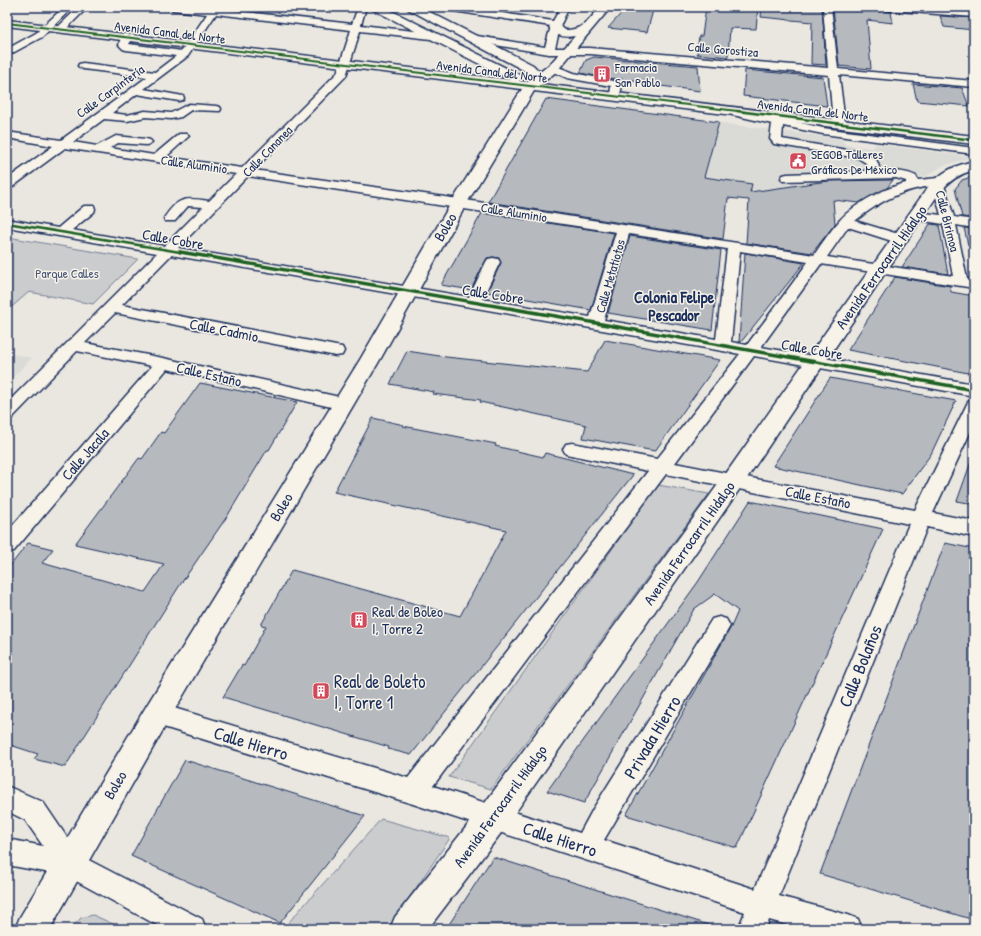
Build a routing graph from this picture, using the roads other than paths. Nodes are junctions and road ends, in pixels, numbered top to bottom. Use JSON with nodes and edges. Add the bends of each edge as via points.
{"nodes":[{"id":1,"x":69,"y":7,"type":"edge"},
{"id":2,"x":84,"y":7,"type":"edge"},
{"id":3,"x":173,"y":7,"type":"edge"},
{"id":4,"x":362,"y":7,"type":"edge"},
{"id":5,"x":376,"y":7,"type":"edge"},
{"id":6,"x":412,"y":7,"type":"edge"},
{"id":7,"x":447,"y":7,"type":"edge"},
{"id":8,"x":564,"y":7,"type":"edge"},
{"id":9,"x":606,"y":7,"type":"edge"},
{"id":10,"x":827,"y":7,"type":"edge"},
{"id":11,"x":887,"y":7,"type":"edge"},
{"id":12,"x":891,"y":7,"type":"edge"},
{"id":13,"x":214,"y":9,"type":"edge"},
{"id":14,"x":959,"y":10,"type":"edge"},
{"id":15,"x":974,"y":14,"type":"edge"},
{"id":16,"x":7,"y":23,"type":"edge"},
{"id":17,"x":555,"y":25,"type":"junction"},
{"id":18,"x":356,"y":27,"type":"junction"},
{"id":19,"x":47,"y":28,"type":"junction"},
{"id":20,"x":60,"y":29,"type":"junction"},
{"id":21,"x":587,"y":29,"type":"junction"},
{"id":22,"x":431,"y":36,"type":"junction"},
{"id":23,"x":471,"y":38,"type":"junction"},
{"id":24,"x":189,"y":50,"type":"junction"},
{"id":25,"x":549,"y":51,"type":"junction"},
{"id":26,"x":569,"y":51,"type":"junction"},
{"id":27,"x":7,"y":53,"type":"edge"},
{"id":28,"x":346,"y":63,"type":"junction"},
{"id":29,"x":83,"y":66,"type":"dead end"},
{"id":30,"x":554,"y":68,"type":"junction"},
{"id":31,"x":833,"y":72,"type":"junction"},
{"id":32,"x":157,"y":75,"type":"junction"},
{"id":33,"x":536,"y":82,"type":"junction"},
{"id":34,"x":974,"y":84,"type":"edge"},
{"id":35,"x":135,"y":92,"type":"junction"},
{"id":36,"x":615,"y":96,"type":"junction"},
{"id":37,"x":179,"y":98,"type":"dead end"},
{"id":38,"x":216,"y":109,"type":"dead end"},
{"id":39,"x":102,"y":115,"type":"junction"},
{"id":40,"x":778,"y":119,"type":"junction"},
{"id":41,"x":839,"y":123,"type":"junction"},
{"id":42,"x":7,"y":135,"type":"edge"},
{"id":43,"x":183,"y":136,"type":"dead end"},
{"id":44,"x":974,"y":140,"type":"edge"},
{"id":45,"x":146,"y":142,"type":"dead end"},
{"id":46,"x":62,"y":143,"type":"junction"},
{"id":47,"x":100,"y":149,"type":"junction"},
{"id":48,"x":974,"y":150,"type":"edge"},
{"id":49,"x":157,"y":159,"type":"junction"},
{"id":50,"x":974,"y":165,"type":"edge"},
{"id":51,"x":247,"y":171,"type":"junction"},
{"id":52,"x":870,"y":176,"type":"junction"},
{"id":53,"x":787,"y":178,"type":"dead end"},
{"id":54,"x":938,"y":182,"type":"junction"},
{"id":55,"x":7,"y":185,"type":"edge"},
{"id":56,"x":913,"y":185,"type":"junction"},
{"id":57,"x":459,"y":203,"type":"junction"},
{"id":58,"x":213,"y":205,"type":"junction"},
{"id":59,"x":89,"y":209,"type":"dead end"},
{"id":60,"x":917,"y":216,"type":"junction"},
{"id":61,"x":170,"y":218,"type":"dead end"},
{"id":62,"x":949,"y":221,"type":"junction"},
{"id":63,"x":845,"y":222,"type":"junction"},
{"id":64,"x":7,"y":223,"type":"edge"},
{"id":65,"x":974,"y":224,"type":"edge"},
{"id":66,"x":623,"y":230,"type":"junction"},
{"id":67,"x":61,"y":232,"type":"junction"},
{"id":68,"x":900,"y":239,"type":"junction"},
{"id":69,"x":734,"y":247,"type":"junction"},
{"id":70,"x":168,"y":250,"type":"junction"},
{"id":71,"x":816,"y":260,"type":"junction"},
{"id":72,"x":493,"y":262,"type":"dead end"},
{"id":73,"x":878,"y":270,"type":"junction"},
{"id":74,"x":968,"y":283,"type":"edge"},
{"id":75,"x":408,"y":291,"type":"junction"},
{"id":76,"x":473,"y":303,"type":"junction"},
{"id":77,"x":112,"y":308,"type":"junction"},
{"id":78,"x":596,"y":323,"type":"junction"},
{"id":79,"x":723,"y":345,"type":"junction"},
{"id":80,"x":75,"y":346,"type":"junction"},
{"id":81,"x":750,"y":350,"type":"junction"},
{"id":82,"x":336,"y":351,"type":"dead end"},
{"id":83,"x":815,"y":361,"type":"junction"},
{"id":84,"x":163,"y":363,"type":"junction"},
{"id":85,"x":974,"y":390,"type":"edge"},
{"id":86,"x":344,"y":404,"type":"junction"},
{"id":87,"x":974,"y":406,"type":"edge"},
{"id":88,"x":7,"y":413,"type":"edge"},
{"id":89,"x":572,"y":449,"type":"dead end"},
{"id":90,"x":661,"y":467,"type":"junction"},
{"id":91,"x":733,"y":481,"type":"junction"},
{"id":92,"x":921,"y":518,"type":"junction"},
{"id":93,"x":974,"y":529,"type":"edge"},
{"id":94,"x":7,"y":545,"type":"edge"},
{"id":95,"x":719,"y":626,"type":"dead end"},
{"id":96,"x":157,"y":714,"type":"junction"},
{"id":97,"x":413,"y":792,"type":"junction"},
{"id":98,"x":7,"y":798,"type":"edge"},
{"id":99,"x":493,"y":818,"type":"junction"},
{"id":100,"x":586,"y":848,"type":"junction"},
{"id":101,"x":7,"y":852,"type":"edge"},
{"id":102,"x":70,"y":864,"type":"junction"},
{"id":103,"x":762,"y":904,"type":"junction"},
{"id":104,"x":32,"y":929,"type":"edge"},
{"id":105,"x":192,"y":929,"type":"edge"},
{"id":106,"x":407,"y":929,"type":"edge"},
{"id":107,"x":752,"y":929,"type":"edge"},
{"id":108,"x":848,"y":929,"type":"edge"}],
"edges":[{"from":1,"to":19,"type":"street"},
{"from":2,"to":20,"type":"street"},
{"from":3,"to":13,"type":"street"},
{"from":4,"to":18,"type":"street","name":"Calle Cananea"},
{"from":5,"to":22,"type":"main road"},
{"from":6,"to":23,"type":"main road"},
{"from":7,"to":17,"type":"street"},
{"from":8,"to":17,"type":"street"},
{"from":9,"to":21,"type":"main road"},
{"from":10,"to":31,"type":"street"},
{"from":11,"to":12,"type":"street"},
{"from":12,"to":14,"type":"street"},
{"from":13,"to":18,"type":"street"},
{"from":13,"to":24,"type":"street","name":"Calle Carpintería"},
{"from":14,"to":15,"type":"street"},
{"from":16,"to":19,"type":"main road","name":"Avenida Canal del Norte"},
{"from":17,"to":21,"type":"main road","via":[[559,31],[567,33]]},
{"from":17,"to":25,"type":"street"},
{"from":18,"to":22,"type":"street"},
{"from":18,"to":28,"type":"street","name":"Calle Cananea"},
{"from":19,"to":20,"type":"main road","name":"Avenida Canal del Norte"},
{"from":19,"to":27,"type":"street"},
{"from":20,"to":24,"type":"main road","name":"Avenida Canal del Norte"},
{"from":21,"to":26,"type":"main road"},
{"from":22,"to":33,"type":"main road"},
{"from":23,"to":25,"type":"street","name":"Calle Gorostiza"},
{"from":23,"to":33,"type":"main road","via":[[529,68]]},
{"from":24,"to":28,"type":"main road","name":"Avenida Canal del Norte"},
{"from":24,"to":32,"type":"street","name":"Calle Carpintería"},
{"from":25,"to":26,"type":"street","name":"Calle Gorostiza"},
{"from":26,"to":30,"type":"main road"},
{"from":26,"to":31,"type":"street","name":"Calle Gorostiza"},
{"from":28,"to":33,"type":"main road","name":"Avenida Canal del Norte"},
{"from":28,"to":51,"type":"street","name":"Calle Cananea","via":[[342,74]]},
{"from":29,"to":32,"type":"street"},
{"from":30,"to":33,"type":"main road"},
{"from":30,"to":36,"type":"street","via":[[571,76],[614,84],[617,86]]},
{"from":31,"to":34,"type":"street","name":"Calle Gorostiza"},
{"from":31,"to":41,"type":"street"},
{"from":32,"to":35,"type":"street","name":"Calle Carpintería"},
{"from":33,"to":36,"type":"main road","name":"Avenida Canal del Norte"},
{"from":33,"to":57,"type":"main road","name":"Boleo"},
{"from":35,"to":37,"type":"street"},
{"from":35,"to":39,"type":"street","name":"Calle Carpintería"},
{"from":36,"to":40,"type":"main road","name":"Avenida Canal del Norte","via":[[717,108]]},
{"from":38,"to":39,"type":"street","via":[[192,107],[171,116],[145,114],[127,118]]},
{"from":39,"to":46,"type":"street","name":"Calle Carpintería"},
{"from":40,"to":41,"type":"main road","name":"Avenida Canal del Norte"},
{"from":40,"to":48,"type":"street","via":[[823,131]]},
{"from":40,"to":52,"type":"street","via":[[778,142],[861,155],[871,161],[873,167]]},
{"from":41,"to":44,"type":"main road","name":"Avenida Canal del Norte"},
{"from":42,"to":46,"type":"street","name":"Calle Aluminio"},
{"from":43,"to":49,"type":"street"},
{"from":45,"to":47,"type":"street","via":[[116,139]]},
{"from":46,"to":47,"type":"street","name":"Calle Aluminio"},
{"from":46,"to":55,"type":"street","name":"Calle Carpintería"},
{"from":47,"to":49,"type":"street","name":"Calle Aluminio"},
{"from":49,"to":51,"type":"street","name":"Calle Aluminio"},
{"from":50,"to":54,"type":"main road","name":"Avenida Ferrocarril Hidalgo","via":[[953,172]]},
{"from":51,"to":57,"type":"street","name":"Calle Aluminio"},
{"from":51,"to":58,"type":"street","name":"Calle Cananea"},
{"from":52,"to":53,"type":"street"},
{"from":52,"to":56,"type":"street","via":[[906,176],[912,179]]},
{"from":54,"to":56,"type":"street"},
{"from":54,"to":60,"type":"main road","name":"Avenida Ferrocarril Hidalgo"},
{"from":54,"to":62,"type":"street","name":"Calle Birimoa"},
{"from":56,"to":63,"type":"street","via":[[865,205]]},
{"from":57,"to":66,"type":"street","name":"Calle Aluminio"},
{"from":57,"to":75,"type":"main road","name":"Boleo"},
{"from":58,"to":61,"type":"street","via":[[184,203],[178,206]]},
{"from":58,"to":70,"type":"street","name":"Calle Cananea"},
{"from":59,"to":67,"type":"street"},
{"from":60,"to":62,"type":"street"},
{"from":60,"to":68,"type":"main road","name":"Avenida Ferrocarril Hidalgo"},
{"from":62,"to":65,"type":"street"},
{"from":62,"to":74,"type":"street","name":"Calle Birimoa"},
{"from":63,"to":68,"type":"street"},
{"from":63,"to":71,"type":"street"},
{"from":64,"to":67,"type":"street","name":"Calle Cobre"},
{"from":66,"to":69,"type":"street","name":"Calle Aluminio"},
{"from":66,"to":78,"type":"street","name":"Calle Metatiotos"},
{"from":67,"to":70,"type":"street","name":"Calle Cobre"},
{"from":68,"to":73,"type":"main road","name":"Avenida Ferrocarril Hidalgo"},
{"from":69,"to":71,"type":"street","name":"Calle Aluminio"},
{"from":69,"to":79,"type":"street"},
{"from":70,"to":75,"type":"street","name":"Calle Cobre"},
{"from":70,"to":77,"type":"street","name":"Calle Cananea"},
{"from":71,"to":73,"type":"street","name":"Calle Aluminio"},
{"from":71,"to":81,"type":"street"},
{"from":72,"to":76,"type":"street"},
{"from":73,"to":74,"type":"street","name":"Calle Aluminio"},
{"from":73,"to":83,"type":"main road","name":"Avenida Ferrocarril Hidalgo"},
{"from":75,"to":76,"type":"street","name":"Calle Cobre"},
{"from":75,"to":86,"type":"main road","name":"Boleo"},
{"from":76,"to":78,"type":"street","name":"Calle Cobre"},
{"from":77,"to":80,"type":"street","name":"Calle Cananea"},
{"from":77,"to":82,"type":"street","name":"Calle Cadmio"},
{"from":78,"to":79,"type":"street","name":"Calle Cobre"},
{"from":79,"to":81,"type":"street","name":"Calle Cobre"},
{"from":80,"to":84,"type":"street","name":"Calle Estaño"},
{"from":80,"to":88,"type":"street","name":"Calle Cananea"},
{"from":81,"to":83,"type":"street","name":"Calle Cobre"},
{"from":81,"to":90,"type":"street"},
{"from":83,"to":85,"type":"street","name":"Calle Cobre"},
{"from":83,"to":91,"type":"main road","name":"Avenida Ferrocarril Hidalgo"},
{"from":84,"to":86,"type":"street","name":"Calle Estaño"},
{"from":84,"to":94,"type":"street","name":"Calle Jacala"},
{"from":86,"to":96,"type":"main road","name":"Boleo"},
{"from":87,"to":92,"type":"street","name":"Calle Bolaños"},
{"from":89,"to":90,"type":"street","name":"Calle Estaño"},
{"from":90,"to":91,"type":"street","name":"Calle Estaño"},
{"from":90,"to":97,"type":"street"},
{"from":91,"to":92,"type":"street","name":"Calle Estaño"},
{"from":91,"to":99,"type":"main road","name":"Avenida Ferrocarril Hidalgo"},
{"from":92,"to":93,"type":"street","name":"Calle Estaño"},
{"from":92,"to":103,"type":"street","name":"Calle Bolaños"},
{"from":95,"to":100,"type":"street","name":"Privada Hierro"},
{"from":96,"to":97,"type":"street","name":"Calle Hierro"},
{"from":96,"to":102,"type":"main road","name":"Boleo"},
{"from":97,"to":99,"type":"street","name":"Calle Hierro"},
{"from":98,"to":102,"type":"street","via":[[34,811]]},
{"from":99,"to":100,"type":"street","name":"Calle Hierro"},
{"from":99,"to":106,"type":"main road","name":"Avenida Ferrocarril Hidalgo"},
{"from":100,"to":103,"type":"street","name":"Calle Hierro"},
{"from":101,"to":102,"type":"street"},
{"from":102,"to":104,"type":"main road","name":"Boleo"},
{"from":102,"to":105,"type":"street"},
{"from":103,"to":107,"type":"street","name":"Calle Bolaños"},
{"from":103,"to":108,"type":"street","name":"Calle Hierro"}]}
